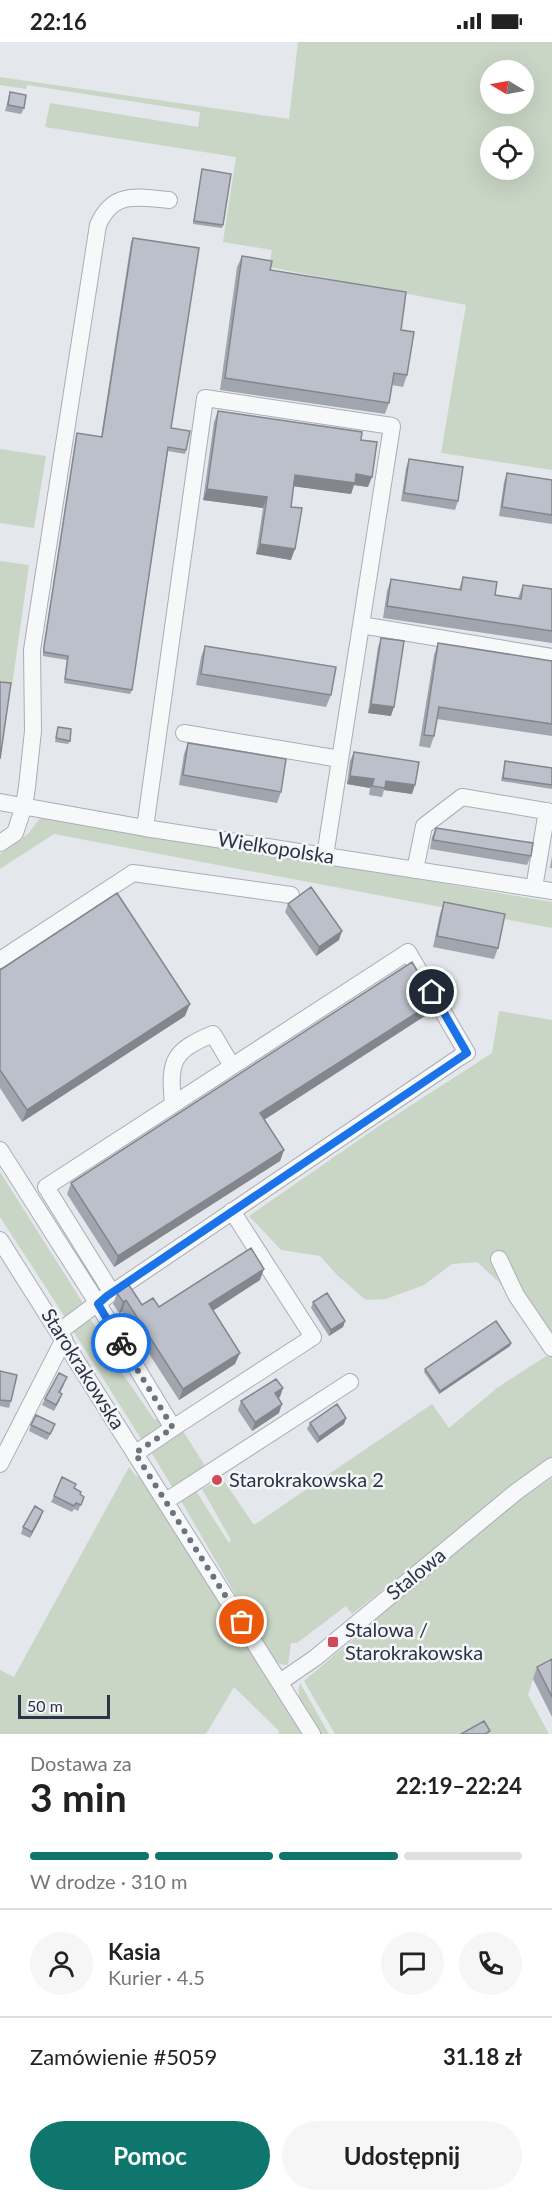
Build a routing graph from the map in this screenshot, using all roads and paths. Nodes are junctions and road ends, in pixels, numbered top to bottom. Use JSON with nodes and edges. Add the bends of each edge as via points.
{"nodes":[{"id":1,"x":169,"y":200,"type":"dead end"},
{"id":2,"x":361,"y":625,"type":"junction"},
{"id":3,"x":552,"y":657,"type":"edge"},
{"id":4,"x":184,"y":733,"type":"dead end"},
{"id":5,"x":340,"y":759,"type":"junction"},
{"id":6,"x":0,"y":802,"type":"edge"},
{"id":7,"x":24,"y":806,"type":"junction"},
{"id":8,"x":549,"y":812,"type":"edge"},
{"id":9,"x":145,"y":828,"type":"junction"},
{"id":10,"x":0,"y":843,"type":"edge"},
{"id":11,"x":326,"y":856,"type":"junction"},
{"id":12,"x":415,"y":870,"type":"junction"},
{"id":13,"x":534,"y":888,"type":"junction"},
{"id":14,"x":552,"y":891,"type":"edge"},
{"id":15,"x":291,"y":895,"type":"dead end"},
{"id":16,"x":0,"y":960,"type":"edge"},
{"id":17,"x":232,"y":1066,"type":"junction"},
{"id":18,"x":173,"y":1104,"type":"junction"},
{"id":19,"x":0,"y":1150,"type":"edge"},
{"id":20,"x":232,"y":1211,"type":"junction"},
{"id":21,"x":0,"y":1240,"type":"edge"},
{"id":22,"x":499,"y":1259,"type":"dead end"},
{"id":23,"x":112,"y":1293,"type":"junction"},
{"id":24,"x":98,"y":1304,"type":"junction"},
{"id":25,"x":62,"y":1335,"type":"junction"},
{"id":26,"x":552,"y":1348,"type":"edge"},
{"id":27,"x":350,"y":1382,"type":"dead end"},
{"id":28,"x":173,"y":1428,"type":"junction"},
{"id":29,"x":135,"y":1453,"type":"junction"},
{"id":30,"x":0,"y":1464,"type":"edge"},
{"id":31,"x":552,"y":1466,"type":"edge"},
{"id":32,"x":166,"y":1502,"type":"junction"},
{"id":33,"x":280,"y":1682,"type":"junction"},
{"id":34,"x":312,"y":1734,"type":"edge"}],
"edges":[{"from":1,"to":7,"type":"street","via":[[144,197],[119,201],[110,205],[98,225],[32,650],[33,731]]},
{"from":2,"to":3,"type":"street"},
{"from":2,"to":5,"type":"street"},
{"from":2,"to":9,"type":"street","via":[[392,426],[204,398]]},
{"from":4,"to":5,"type":"street"},
{"from":5,"to":11,"type":"street"},
{"from":6,"to":7,"type":"street","name":"Wielkopolska"},
{"from":7,"to":9,"type":"street","name":"Wielkopolska"},
{"from":7,"to":10,"type":"street","via":[[15,833]]},
{"from":8,"to":12,"type":"street","via":[[462,797],[424,826]]},
{"from":8,"to":13,"type":"street"},
{"from":9,"to":11,"type":"street","name":"Wielkopolska"},
{"from":11,"to":12,"type":"street","name":"Wielkopolska"},
{"from":12,"to":13,"type":"street","name":"Wielkopolska"},
{"from":13,"to":14,"type":"street","name":"Wielkopolska"},
{"from":15,"to":16,"type":"street","via":[[133,873]]},
{"from":17,"to":18,"type":"street"},
{"from":17,"to":18,"type":"street","via":[[213,1034],[180,1051],[173,1067]]},
{"from":17,"to":20,"type":"street","via":[[408,952],[467,1053]]},
{"from":18,"to":23,"type":"street","via":[[46,1187]]},
{"from":19,"to":24,"type":"street"},
{"from":20,"to":23,"type":"street"},
{"from":20,"to":28,"type":"street","via":[[313,1336]]},
{"from":21,"to":25,"type":"street","name":"Starokrakowska"},
{"from":22,"to":26,"type":"street","via":[[516,1295]]},
{"from":23,"to":24,"type":"street"},
{"from":24,"to":25,"type":"street"},
{"from":24,"to":28,"type":"street"},
{"from":25,"to":29,"type":"street","name":"Starokrakowska"},
{"from":25,"to":30,"type":"street"},
{"from":27,"to":32,"type":"street"},
{"from":28,"to":29,"type":"street"},
{"from":29,"to":32,"type":"street","name":"Starokrakowska"},
{"from":31,"to":33,"type":"street","name":"Stalowa"},
{"from":32,"to":33,"type":"street","name":"Starokrakowska"},
{"from":33,"to":34,"type":"street","name":"Starokrakowska"}]}
